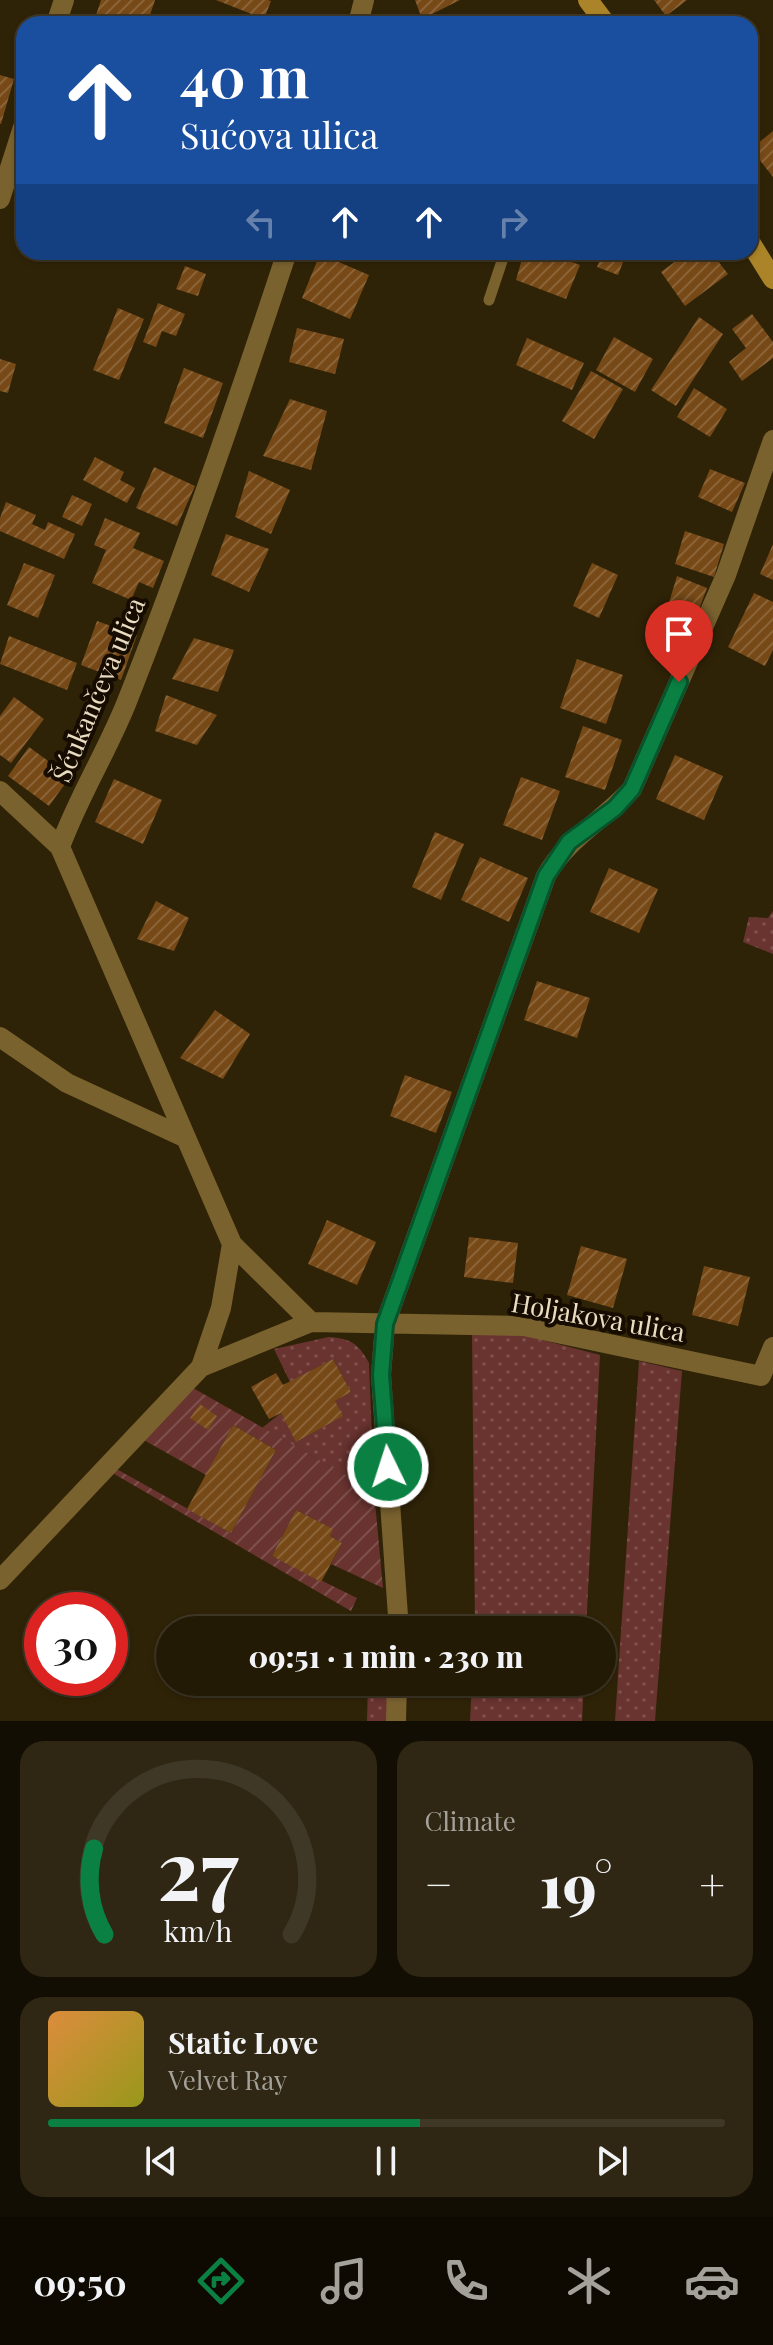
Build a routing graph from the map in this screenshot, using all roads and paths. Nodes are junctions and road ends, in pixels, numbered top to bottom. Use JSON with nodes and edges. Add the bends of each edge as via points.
{"nodes":[{"id":1,"x":16,"y":149,"type":"edge"},
{"id":2,"x":0,"y":199,"type":"edge"},
{"id":3,"x":758,"y":255,"type":"edge"},
{"id":4,"x":284,"y":260,"type":"edge"},
{"id":5,"x":502,"y":260,"type":"edge"},
{"id":6,"x":773,"y":279,"type":"edge"},
{"id":7,"x":489,"y":300,"type":"dead end"},
{"id":8,"x":773,"y":440,"type":"edge"},
{"id":9,"x":0,"y":791,"type":"edge"},
{"id":10,"x":60,"y":847,"type":"junction"},
{"id":11,"x":0,"y":1037,"type":"edge"},
{"id":12,"x":186,"y":1138,"type":"junction"},
{"id":13,"x":232,"y":1244,"type":"junction"},
{"id":14,"x":311,"y":1322,"type":"junction"},
{"id":15,"x":385,"y":1324,"type":"junction"},
{"id":16,"x":773,"y":1347,"type":"edge"},
{"id":17,"x":201,"y":1367,"type":"junction"},
{"id":18,"x":0,"y":1580,"type":"edge"},
{"id":19,"x":398,"y":1616,"type":"edge"},
{"id":20,"x":397,"y":1696,"type":"edge"},
{"id":21,"x":396,"y":1721,"type":"edge"}],
"edges":[{"from":1,"to":2,"type":"street"},
{"from":3,"to":6,"type":"street"},
{"from":4,"to":10,"type":"street","name":"Šćukančeva ulica","via":[[223,449],[151,640],[109,747]]},
{"from":5,"to":7,"type":"lane"},
{"from":8,"to":15,"type":"street","via":[[726,575],[632,789],[569,842],[546,876]]},
{"from":9,"to":10,"type":"street"},
{"from":10,"to":12,"type":"street"},
{"from":11,"to":12,"type":"street","via":[[67,1083]]},
{"from":12,"to":13,"type":"street"},
{"from":13,"to":14,"type":"street"},
{"from":13,"to":17,"type":"street","via":[[221,1308]]},
{"from":14,"to":15,"type":"street","name":"Holjakova ulica"},
{"from":14,"to":17,"type":"street"},
{"from":15,"to":16,"type":"street","name":"Holjakova ulica","via":[[524,1326],[761,1376]]},
{"from":15,"to":19,"type":"street","via":[[381,1375]]},
{"from":17,"to":18,"type":"street"},
{"from":20,"to":21,"type":"street"}]}
